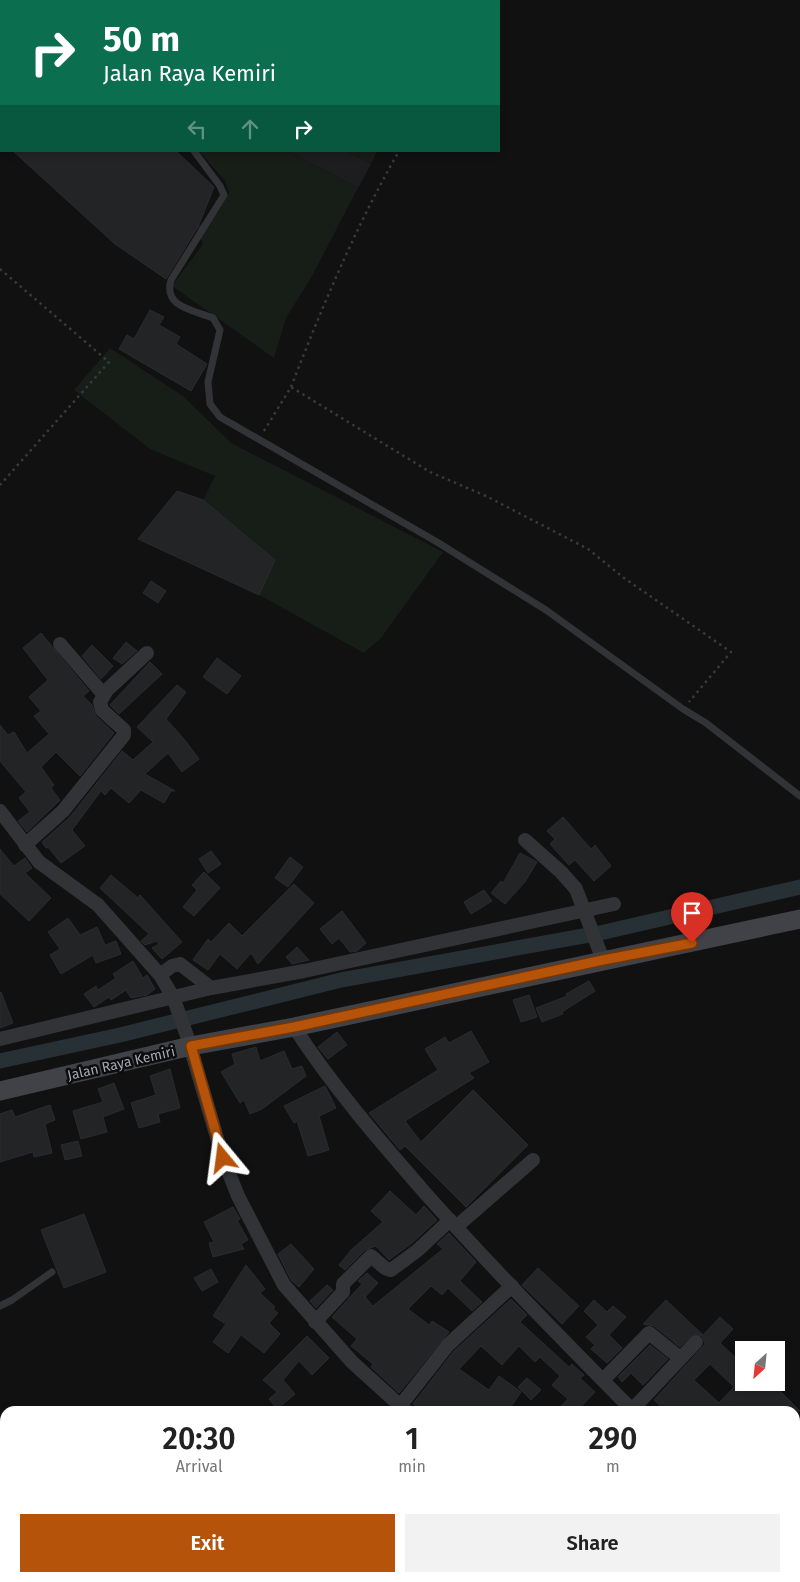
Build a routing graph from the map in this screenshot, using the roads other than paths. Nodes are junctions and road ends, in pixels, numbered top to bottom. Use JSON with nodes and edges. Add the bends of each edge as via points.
{"nodes":[{"id":1,"x":195,"y":152,"type":"edge"},
{"id":2,"x":60,"y":644,"type":"dead end"},
{"id":3,"x":147,"y":653,"type":"dead end"},
{"id":4,"x":104,"y":695,"type":"junction"},
{"id":5,"x":800,"y":796,"type":"edge"},
{"id":6,"x":0,"y":811,"type":"edge"},
{"id":7,"x":525,"y":840,"type":"dead end"},
{"id":8,"x":25,"y":845,"type":"junction"},
{"id":9,"x":614,"y":904,"type":"dead end"},
{"id":10,"x":586,"y":912,"type":"junction"},
{"id":11,"x":800,"y":919,"type":"edge"},
{"id":12,"x":602,"y":956,"type":"junction"},
{"id":13,"x":160,"y":975,"type":"junction"},
{"id":14,"x":211,"y":988,"type":"junction"},
{"id":15,"x":174,"y":1000,"type":"junction"},
{"id":16,"x":294,"y":1027,"type":"junction"},
{"id":17,"x":0,"y":1039,"type":"edge"},
{"id":18,"x":189,"y":1041,"type":"junction"},
{"id":19,"x":0,"y":1091,"type":"edge"},
{"id":20,"x":533,"y":1160,"type":"dead end"},
{"id":21,"x":453,"y":1224,"type":"junction"},
{"id":22,"x":52,"y":1272,"type":"dead end"},
{"id":23,"x":512,"y":1286,"type":"junction"},
{"id":24,"x":0,"y":1306,"type":"edge"},
{"id":25,"x":316,"y":1322,"type":"junction"},
{"id":26,"x":696,"y":1342,"type":"dead end"},
{"id":27,"x":680,"y":1358,"type":"junction"},
{"id":28,"x":603,"y":1380,"type":"junction"},
{"id":29,"x":400,"y":1406,"type":"edge"},
{"id":30,"x":405,"y":1406,"type":"edge"},
{"id":31,"x":627,"y":1406,"type":"edge"},
{"id":32,"x":637,"y":1406,"type":"edge"}],
"edges":[{"from":1,"to":5,"type":"lane","via":[[224,196],[171,280],[169,289],[170,297],[178,304],[213,318],[220,330],[208,382],[210,404],[220,417],[437,542],[546,610],[706,723]]},
{"from":2,"to":4,"type":"street"},
{"from":3,"to":4,"type":"street"},
{"from":4,"to":8,"type":"street","via":[[100,702],[102,710],[124,730],[124,735],[62,811]]},
{"from":6,"to":8,"type":"street"},
{"from":7,"to":10,"type":"street","via":[[572,883]]},
{"from":8,"to":13,"type":"street","via":[[52,872],[98,905]]},
{"from":9,"to":10,"type":"street"},
{"from":10,"to":12,"type":"street"},
{"from":10,"to":14,"type":"street"},
{"from":11,"to":12,"type":"main road","name":"Jalan Raya Kemiri","via":[[655,951]]},
{"from":12,"to":16,"type":"main road","name":"Jalan Raya Kemiri"},
{"from":13,"to":14,"type":"street","via":[[180,964]]},
{"from":13,"to":15,"type":"street"},
{"from":14,"to":15,"type":"street"},
{"from":15,"to":17,"type":"street"},
{"from":15,"to":18,"type":"street"},
{"from":16,"to":18,"type":"main road","name":"Jalan Raya Kemiri"},
{"from":16,"to":21,"type":"street","via":[[353,1110]]},
{"from":18,"to":19,"type":"main road","name":"Jalan Raya Kemiri"},
{"from":18,"to":25,"type":"street","via":[[223,1158],[238,1196],[284,1285]]},
{"from":20,"to":21,"type":"street"},
{"from":21,"to":23,"type":"street"},
{"from":21,"to":25,"type":"street","via":[[392,1270],[371,1256],[343,1284],[344,1290]]},
{"from":22,"to":24,"type":"lane"},
{"from":23,"to":28,"type":"street"},
{"from":23,"to":30,"type":"street","via":[[448,1345]]},
{"from":25,"to":29,"type":"street","via":[[357,1368]]},
{"from":26,"to":27,"type":"street"},
{"from":27,"to":28,"type":"street","via":[[649,1333]]},
{"from":27,"to":32,"type":"street"},
{"from":28,"to":31,"type":"street"}]}
